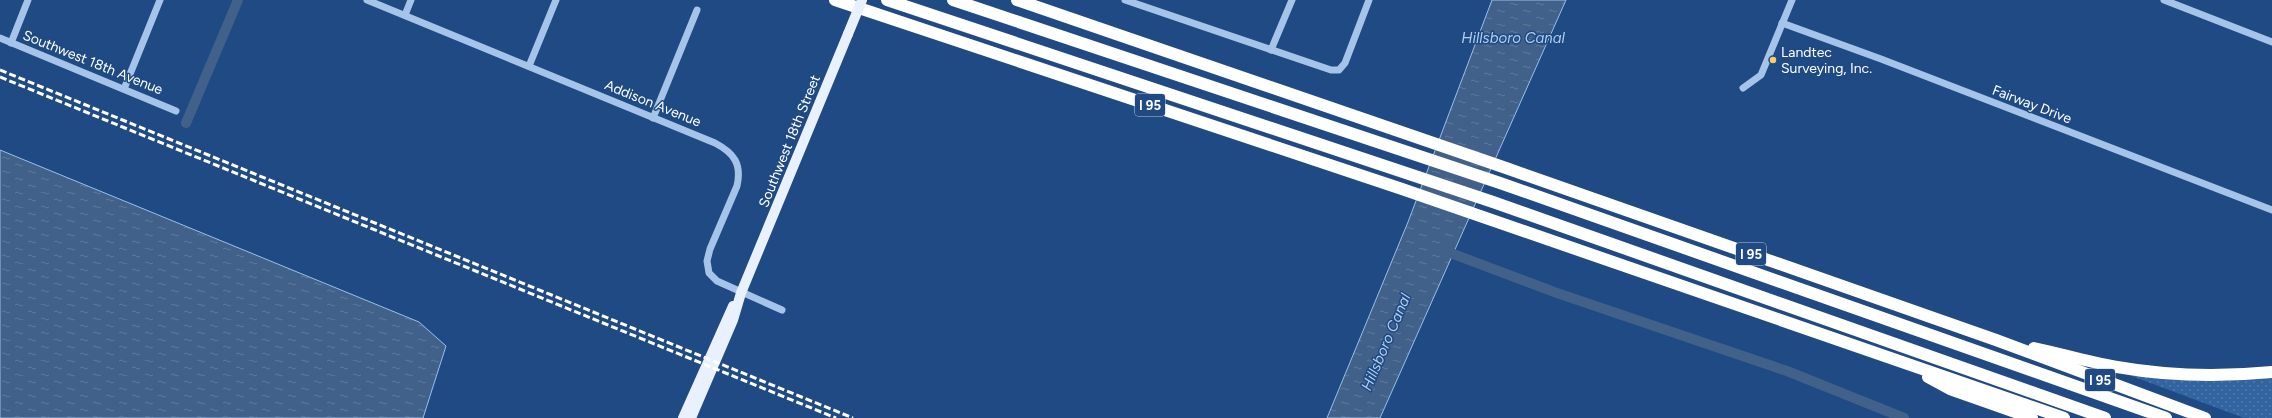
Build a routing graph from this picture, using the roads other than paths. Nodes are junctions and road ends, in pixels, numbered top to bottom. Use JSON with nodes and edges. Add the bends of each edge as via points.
{"nodes":[{"id":1,"x":28,"y":0,"type":"edge"},
{"id":2,"x":160,"y":0,"type":"edge"},
{"id":3,"x":367,"y":0,"type":"edge"},
{"id":4,"x":411,"y":0,"type":"edge"},
{"id":5,"x":556,"y":0,"type":"edge"},
{"id":6,"x":834,"y":0,"type":"edge"},
{"id":7,"x":862,"y":0,"type":"edge"},
{"id":8,"x":887,"y":0,"type":"edge"},
{"id":9,"x":953,"y":0,"type":"edge"},
{"id":10,"x":1017,"y":0,"type":"edge"},
{"id":11,"x":1126,"y":0,"type":"edge"},
{"id":12,"x":1292,"y":0,"type":"edge"},
{"id":13,"x":1369,"y":0,"type":"edge"},
{"id":14,"x":1792,"y":0,"type":"edge"},
{"id":15,"x":2164,"y":0,"type":"edge"},
{"id":16,"x":1145,"y":3,"type":"edge"},
{"id":17,"x":697,"y":10,"type":"dead end"},
{"id":18,"x":405,"y":15,"type":"junction"},
{"id":19,"x":1782,"y":23,"type":"junction"},
{"id":20,"x":0,"y":38,"type":"edge"},
{"id":21,"x":2272,"y":42,"type":"edge"},
{"id":22,"x":11,"y":43,"type":"junction"},
{"id":23,"x":1271,"y":50,"type":"junction"},
{"id":24,"x":529,"y":66,"type":"junction"},
{"id":25,"x":1743,"y":88,"type":"dead end"},
{"id":26,"x":124,"y":89,"type":"junction"},
{"id":27,"x":176,"y":111,"type":"dead end"},
{"id":28,"x":653,"y":118,"type":"junction"},
{"id":29,"x":2272,"y":210,"type":"edge"},
{"id":30,"x":741,"y":293,"type":"junction"},
{"id":31,"x":782,"y":310,"type":"dead end"},
{"id":32,"x":1996,"y":340,"type":"junction"},
{"id":33,"x":1894,"y":358,"type":"junction"},
{"id":34,"x":2272,"y":372,"type":"edge"},
{"id":35,"x":683,"y":418,"type":"edge"},
{"id":36,"x":691,"y":418,"type":"edge"},
{"id":37,"x":2032,"y":418,"type":"edge"},
{"id":38,"x":2064,"y":418,"type":"edge"},
{"id":39,"x":2104,"y":418,"type":"edge"},
{"id":40,"x":2166,"y":418,"type":"edge"},
{"id":41,"x":2205,"y":418,"type":"edge"}],
"edges":[{"from":1,"to":22,"type":"street"},
{"from":2,"to":26,"type":"street"},
{"from":3,"to":18,"type":"street","name":"Addison Avenue"},
{"from":4,"to":18,"type":"street"},
{"from":5,"to":24,"type":"street"},
{"from":6,"to":33,"type":"highway","number":"I 95","via":[[1402,189]]},
{"from":7,"to":30,"type":"main road","name":"Southwest 18th Street","bridge":true},
{"from":8,"to":39,"type":"highway","via":[[1493,202]]},
{"from":9,"to":40,"type":"highway","via":[[1500,183]]},
{"from":10,"to":32,"type":"highway","number":"I 95"},
{"from":11,"to":16,"type":"street"},
{"from":12,"to":23,"type":"street"},
{"from":13,"to":23,"type":"street","via":[[1345,63],[1339,70],[1331,70]]},
{"from":14,"to":19,"type":"street"},
{"from":15,"to":21,"type":"street"},
{"from":16,"to":23,"type":"street"},
{"from":17,"to":28,"type":"street"},
{"from":18,"to":24,"type":"street","name":"Addison Avenue"},
{"from":19,"to":25,"type":"street","via":[[1761,75]]},
{"from":19,"to":29,"type":"street","name":"Fairway Drive","via":[[1881,58]]},
{"from":20,"to":22,"type":"street","name":"Southwest 18th Avenue"},
{"from":22,"to":26,"type":"street","name":"Southwest 18th Avenue"},
{"from":24,"to":28,"type":"street","name":"Addison Avenue"},
{"from":26,"to":27,"type":"street","name":"Southwest 18th Avenue"},
{"from":28,"to":30,"type":"street","name":"Addison Avenue","via":[[715,143],[736,159],[739,177],[737,186],[710,248],[707,262],[709,272],[717,281]]},
{"from":30,"to":31,"type":"street","name":"Addison Avenue"},
{"from":30,"to":35,"type":"main road","name":"Southwest 18th Street","via":[[726,319]]},
{"from":30,"to":36,"type":"main road","name":"Southwest 18th Street","via":[[733,320]]},
{"from":32,"to":34,"type":"highway","via":[[2141,370],[2209,375]]},
{"from":32,"to":41,"type":"highway","number":"I 95"},
{"from":33,"to":37,"type":"highway","via":[[1950,389]]},
{"from":33,"to":38,"type":"highway","number":"I 95"}]}
